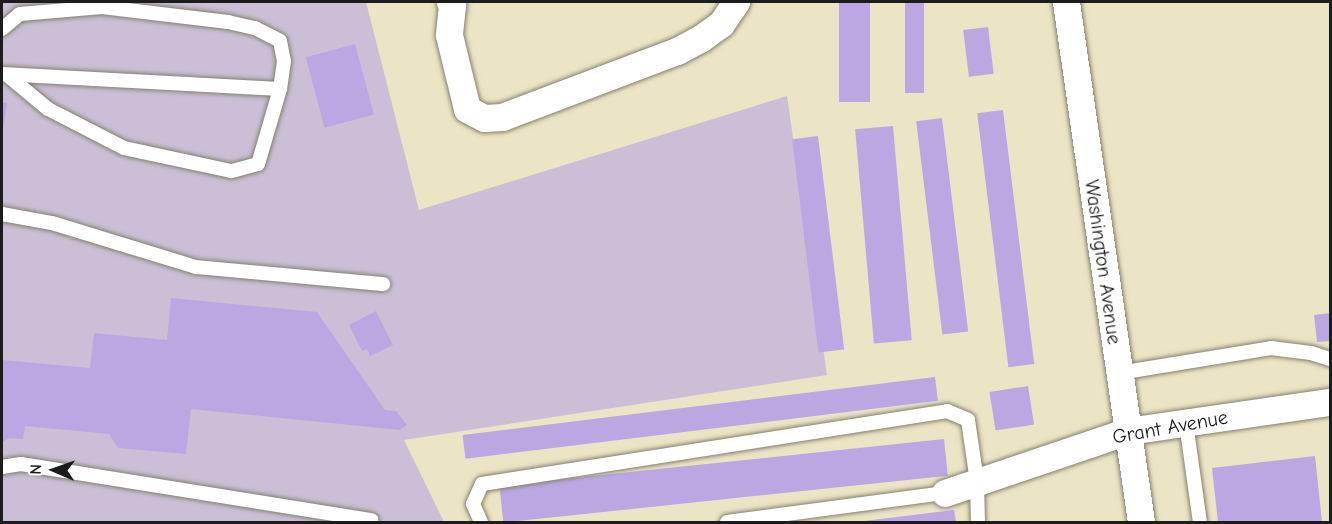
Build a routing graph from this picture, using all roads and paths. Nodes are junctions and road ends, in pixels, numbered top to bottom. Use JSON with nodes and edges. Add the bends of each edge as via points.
{"nodes":[{"id":1,"x":736,"y":2,"type":"edge"},
{"id":2,"x":1066,"y":2,"type":"edge"},
{"id":3,"x":457,"y":3,"type":"edge"},
{"id":4,"x":2,"y":29,"type":"edge"},
{"id":5,"x":4,"y":75,"type":"edge"},
{"id":6,"x":280,"y":89,"type":"junction"},
{"id":7,"x":2,"y":214,"type":"edge"},
{"id":8,"x":383,"y":284,"type":"dead end"},
{"id":9,"x":1330,"y":359,"type":"edge"},
{"id":10,"x":1119,"y":373,"type":"junction"},
{"id":11,"x":1330,"y":402,"type":"edge"},
{"id":12,"x":1186,"y":423,"type":"junction"},
{"id":13,"x":1128,"y":431,"type":"junction"},
{"id":14,"x":2,"y":466,"type":"edge"},
{"id":15,"x":977,"y":482,"type":"junction"},
{"id":16,"x":945,"y":493,"type":"joint"},
{"id":17,"x":372,"y":520,"type":"dead end"},
{"id":18,"x":481,"y":522,"type":"edge"},
{"id":19,"x":727,"y":522,"type":"edge"},
{"id":20,"x":978,"y":522,"type":"edge"},
{"id":21,"x":1141,"y":522,"type":"edge"},
{"id":22,"x":1200,"y":522,"type":"edge"}],
"edges":[{"from":1,"to":3,"type":"street","via":[[720,24],[677,51],[502,117],[484,118],[467,109],[449,35]]},
{"from":2,"to":10,"type":"street","name":"Washington Avenue"},
{"from":4,"to":6,"type":"lane","via":[[20,14],[102,7],[237,24],[280,41],[284,61]]},
{"from":5,"to":6,"type":"lane"},
{"from":5,"to":6,"type":"lane","via":[[48,109],[124,148],[231,171],[258,164]]},
{"from":7,"to":8,"type":"lane","via":[[52,223],[196,267]]},
{"from":9,"to":10,"type":"lane","via":[[1271,348]]},
{"from":10,"to":13,"type":"street","name":"Washington Avenue"},
{"from":11,"to":12,"type":"street","name":"Grant Avenue"},
{"from":12,"to":13,"type":"street","name":"Grant Avenue"},
{"from":12,"to":22,"type":"lane"},
{"from":13,"to":15,"type":"street","name":"Grant Avenue"},
{"from":13,"to":21,"type":"street","name":"Washington Avenue"},
{"from":14,"to":17,"type":"lane","via":[[21,464]]},
{"from":15,"to":16,"type":"street","name":"Grant Avenue"},
{"from":15,"to":18,"type":"lane","via":[[968,420],[947,411],[482,484],[473,504]]},
{"from":15,"to":20,"type":"lane"},
{"from":16,"to":19,"type":"lane"}]}
